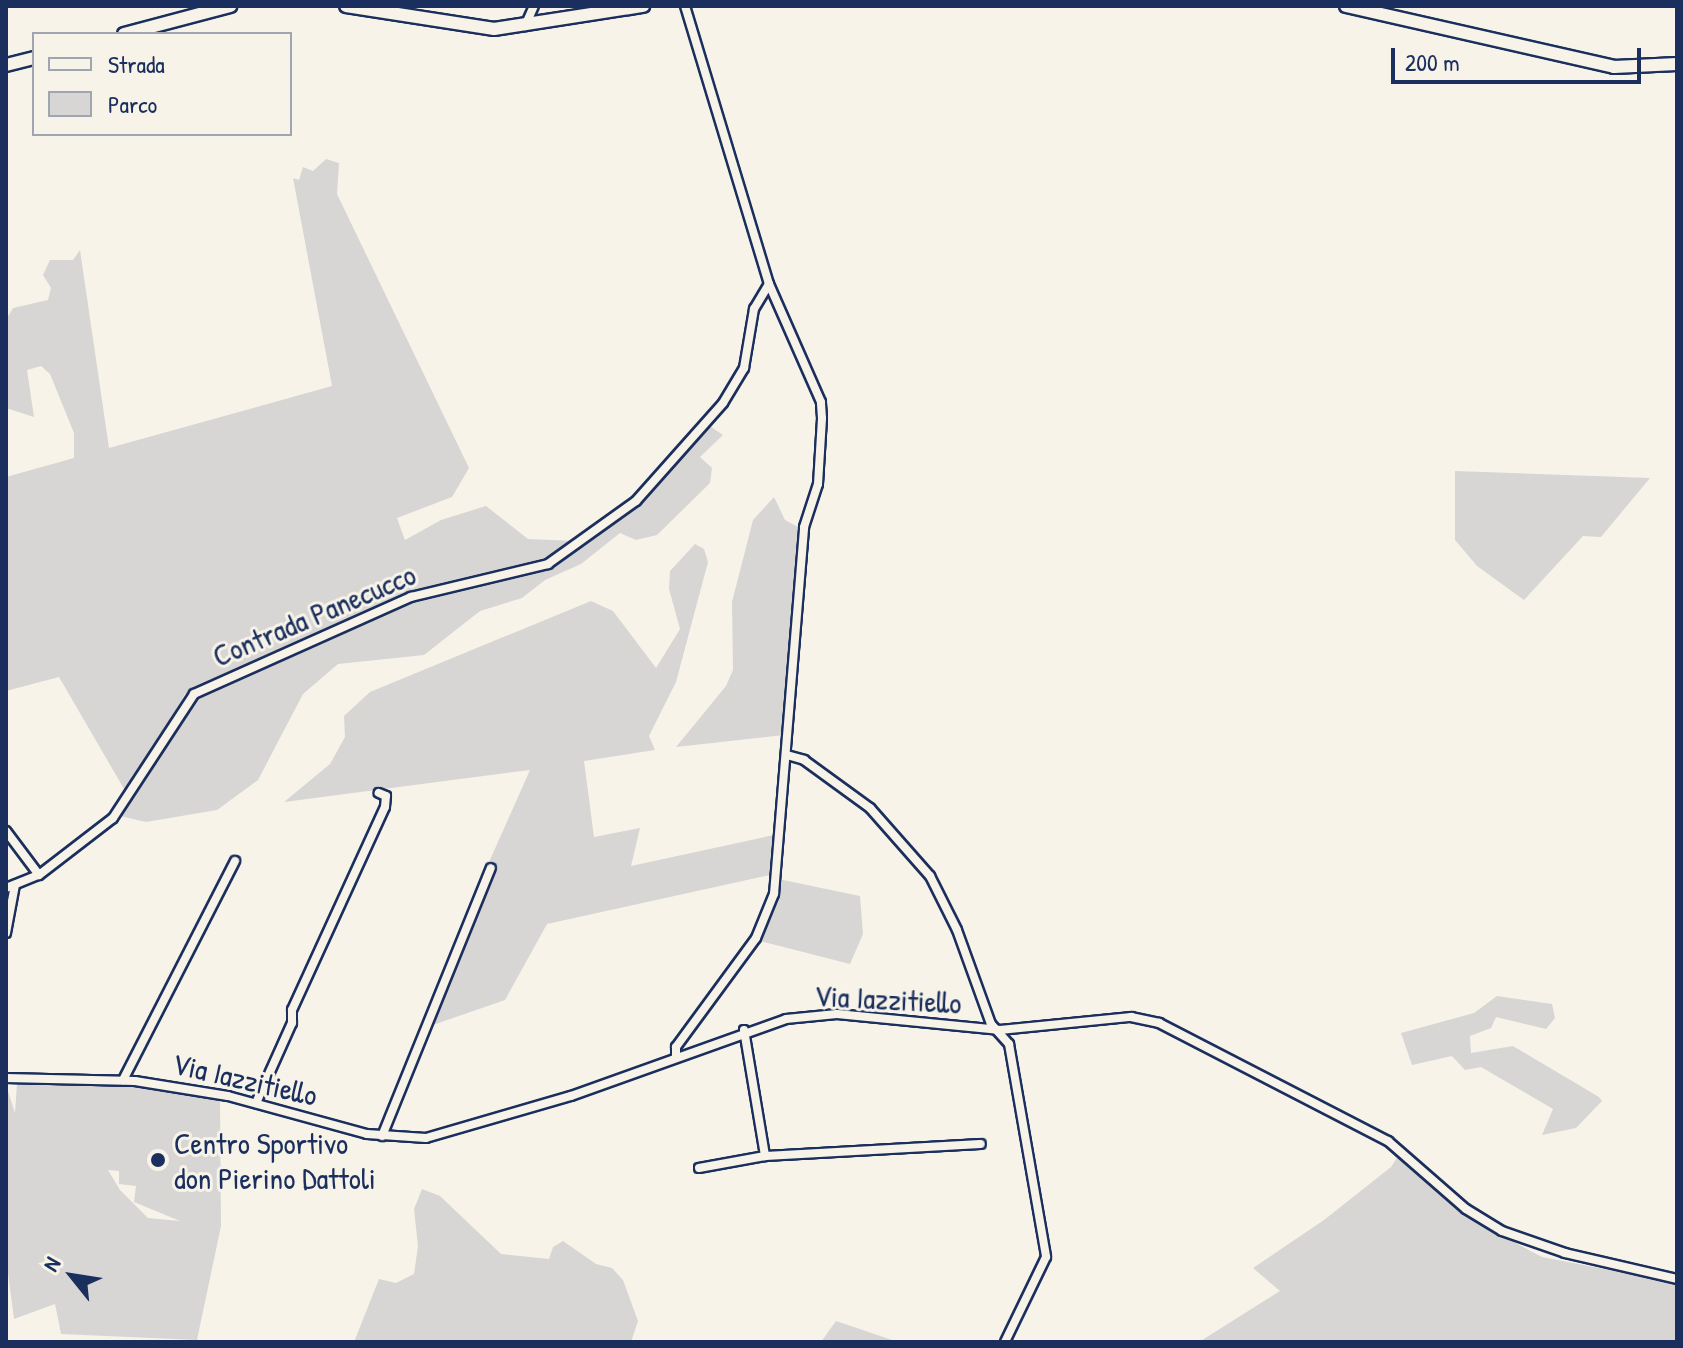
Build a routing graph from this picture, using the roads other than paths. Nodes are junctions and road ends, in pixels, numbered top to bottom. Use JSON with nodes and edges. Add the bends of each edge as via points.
{"nodes":[{"id":1,"x":230,"y":6,"type":"edge"},
{"id":2,"x":346,"y":6,"type":"edge"},
{"id":3,"x":534,"y":6,"type":"edge"},
{"id":4,"x":643,"y":6,"type":"edge"},
{"id":5,"x":685,"y":6,"type":"edge"},
{"id":6,"x":1346,"y":6,"type":"edge"},
{"id":7,"x":525,"y":26,"type":"junction"},
{"id":8,"x":132,"y":32,"type":"edge"},
{"id":9,"x":32,"y":58,"type":"edge"},
{"id":10,"x":1677,"y":64,"type":"edge"},
{"id":11,"x":6,"y":65,"type":"edge"},
{"id":12,"x":769,"y":284,"type":"junction"},
{"id":13,"x":787,"y":755,"type":"junction"},
{"id":14,"x":379,"y":793,"type":"dead end"},
{"id":15,"x":6,"y":831,"type":"edge"},
{"id":16,"x":235,"y":861,"type":"dead end"},
{"id":17,"x":491,"y":868,"type":"dead end"},
{"id":18,"x":39,"y":875,"type":"junction"},
{"id":19,"x":11,"y":887,"type":"edge"},
{"id":20,"x":6,"y":933,"type":"edge"},
{"id":21,"x":744,"y":1030,"type":"junction"},
{"id":22,"x":1000,"y":1030,"type":"junction"},
{"id":23,"x":676,"y":1055,"type":"junction"},
{"id":24,"x":7,"y":1076,"type":"edge"},
{"id":25,"x":123,"y":1080,"type":"junction"},
{"id":26,"x":256,"y":1103,"type":"junction"},
{"id":27,"x":382,"y":1136,"type":"junction"},
{"id":28,"x":981,"y":1144,"type":"dead end"},
{"id":29,"x":765,"y":1156,"type":"junction"},
{"id":30,"x":699,"y":1168,"type":"dead end"},
{"id":31,"x":1677,"y":1279,"type":"edge"},
{"id":32,"x":1005,"y":1342,"type":"edge"}],
"edges":[{"from":1,"to":8,"type":"main road"},
{"from":2,"to":7,"type":"main road","via":[[481,29]]},
{"from":3,"to":7,"type":"street"},
{"from":4,"to":7,"type":"main road"},
{"from":5,"to":12,"type":"street"},
{"from":6,"to":10,"type":"main road","via":[[1614,67]]},
{"from":9,"to":11,"type":"main road"},
{"from":12,"to":13,"type":"street","via":[[821,402],[822,418],[818,484],[804,527]]},
{"from":12,"to":18,"type":"street","name":"Contrada Panecucco","via":[[754,309],[744,368],[733,389],[636,501],[548,564],[411,597],[194,694],[113,818]]},
{"from":13,"to":22,"type":"street","via":[[815,767],[870,808],[930,876],[957,930],[991,1024]]},
{"from":13,"to":23,"type":"street","via":[[771,909],[676,1047]]},
{"from":14,"to":26,"type":"street","via":[[386,796],[385,807],[292,1010],[292,1023]]},
{"from":15,"to":18,"type":"street"},
{"from":16,"to":25,"type":"street"},
{"from":17,"to":27,"type":"street"},
{"from":18,"to":19,"type":"street","name":"Contrada Panecucco"},
{"from":19,"to":20,"type":"street"},
{"from":21,"to":22,"type":"street","name":"Via Iazzitiello","via":[[837,1014]]},
{"from":21,"to":23,"type":"street","name":"Via Iazzitiello"},
{"from":21,"to":29,"type":"street"},
{"from":22,"to":31,"type":"street","name":"Via Iazzitiello","via":[[1131,1017],[1159,1023],[1388,1141],[1466,1209],[1502,1231],[1565,1253]]},
{"from":22,"to":32,"type":"street","via":[[1017,1076],[1046,1257]]},
{"from":23,"to":27,"type":"street","name":"Via Iazzitiello","via":[[571,1096],[451,1133]]},
{"from":24,"to":25,"type":"street","name":"Via Iazzitiello"},
{"from":25,"to":26,"type":"street","name":"Via Iazzitiello"},
{"from":26,"to":27,"type":"street","name":"Via Iazzitiello"},
{"from":28,"to":29,"type":"street"},
{"from":29,"to":30,"type":"street"}]}
